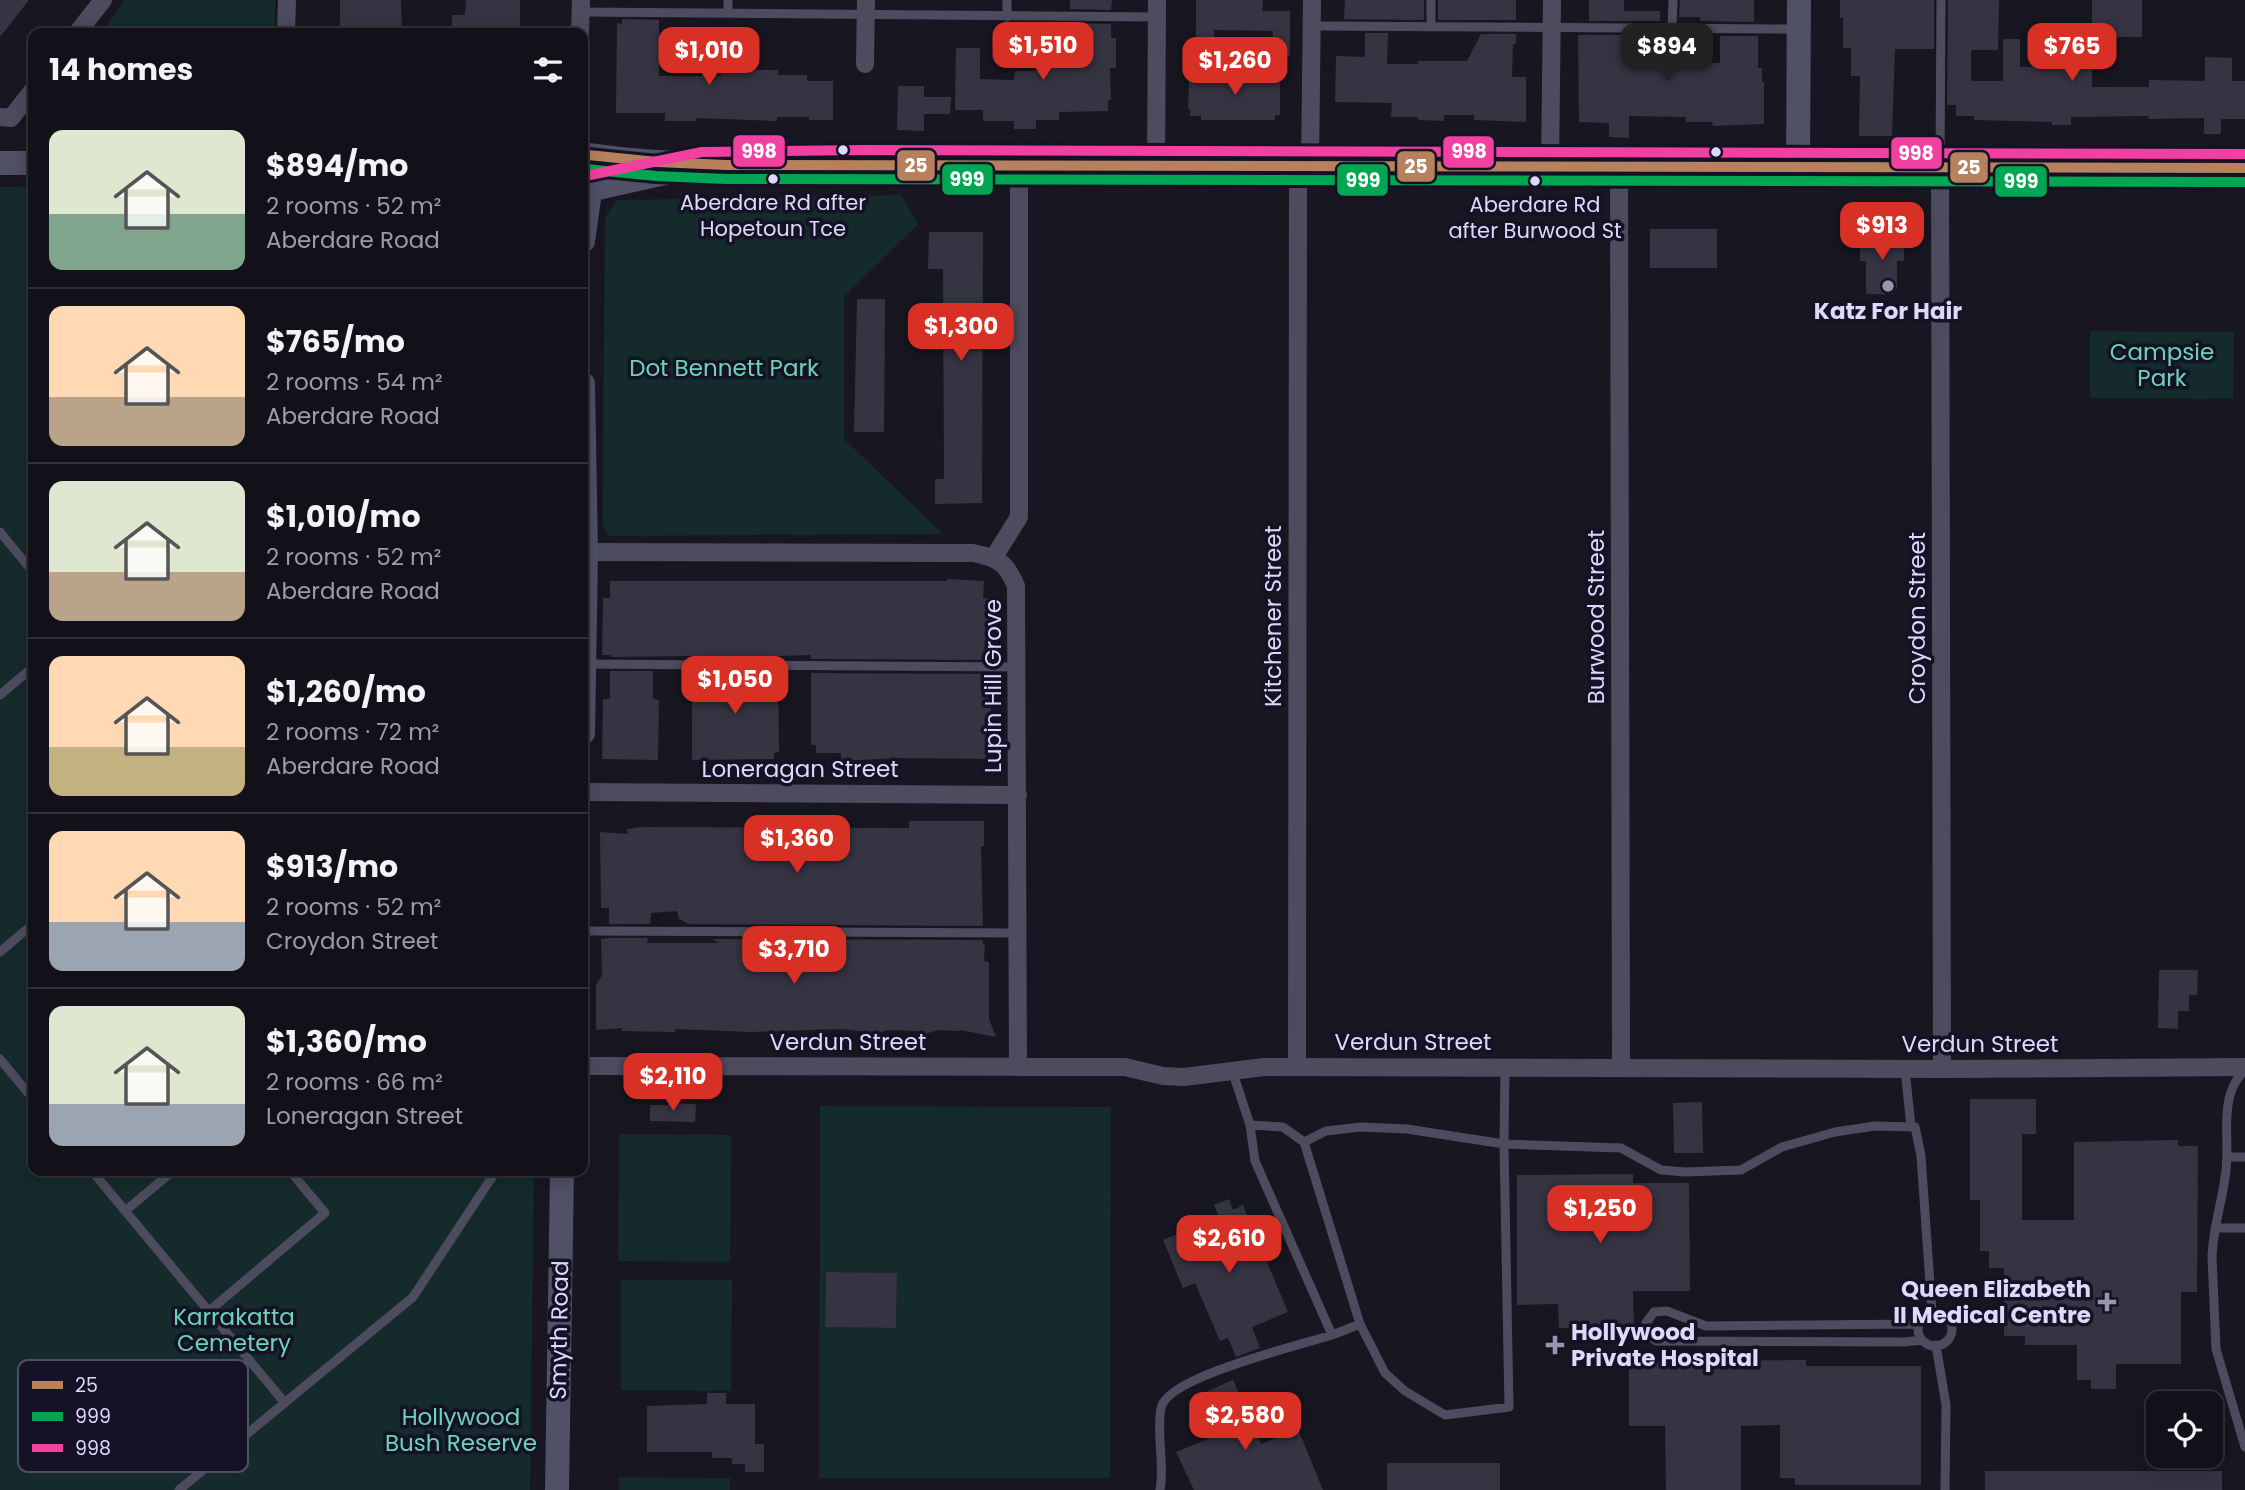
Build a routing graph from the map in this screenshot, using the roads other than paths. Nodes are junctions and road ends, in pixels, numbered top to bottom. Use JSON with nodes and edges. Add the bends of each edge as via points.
{"nodes":[{"id":1,"x":103,"y":0,"type":"edge"},
{"id":2,"x":286,"y":0,"type":"edge"},
{"id":3,"x":728,"y":0,"type":"edge"},
{"id":4,"x":1007,"y":0,"type":"edge"},
{"id":5,"x":1312,"y":0,"type":"edge"},
{"id":6,"x":1431,"y":0,"type":"edge"},
{"id":7,"x":1552,"y":0,"type":"edge"},
{"id":8,"x":1673,"y":0,"type":"edge"},
{"id":9,"x":1799,"y":0,"type":"edge"},
{"id":10,"x":1941,"y":0,"type":"edge"},
{"id":11,"x":581,"y":6,"type":"edge"},
{"id":12,"x":865,"y":7,"type":"edge"},
{"id":13,"x":1157,"y":9,"type":"edge"},
{"id":14,"x":728,"y":13,"type":"junction"},
{"id":15,"x":1007,"y":17,"type":"junction"},
{"id":16,"x":1312,"y":26,"type":"junction"},
{"id":17,"x":1431,"y":27,"type":"junction"},
{"id":18,"x":81,"y":28,"type":"edge"},
{"id":19,"x":286,"y":28,"type":"edge"},
{"id":20,"x":580,"y":28,"type":"edge"},
{"id":21,"x":1552,"y":28,"type":"junction"},
{"id":22,"x":1672,"y":28,"type":"junction"},
{"id":23,"x":1799,"y":29,"type":"junction"},
{"id":24,"x":865,"y":64,"type":"dead end"},
{"id":25,"x":28,"y":96,"type":"edge"},
{"id":26,"x":0,"y":117,"type":"edge"},
{"id":27,"x":588,"y":154,"type":"edge"},
{"id":28,"x":588,"y":157,"type":"edge"},
{"id":29,"x":0,"y":163,"type":"edge"},
{"id":30,"x":28,"y":163,"type":"edge"},
{"id":31,"x":1019,"y":165,"type":"junction"},
{"id":32,"x":1156,"y":165,"type":"junction"},
{"id":33,"x":1304,"y":165,"type":"junction"},
{"id":34,"x":704,"y":166,"type":"junction"},
{"id":35,"x":1550,"y":166,"type":"junction"},
{"id":36,"x":1619,"y":166,"type":"junction"},
{"id":37,"x":1798,"y":167,"type":"junction"},
{"id":38,"x":1940,"y":167,"type":"junction"},
{"id":39,"x":2245,"y":169,"type":"edge"},
{"id":40,"x":588,"y":193,"type":"edge"},
{"id":41,"x":0,"y":532,"type":"edge"},
{"id":42,"x":588,"y":552,"type":"edge"},
{"id":43,"x":994,"y":557,"type":"junction"},
{"id":44,"x":28,"y":566,"type":"edge"},
{"id":45,"x":588,"y":664,"type":"edge"},
{"id":46,"x":1018,"y":667,"type":"junction"},
{"id":47,"x":28,"y":671,"type":"edge"},
{"id":48,"x":0,"y":695,"type":"edge"},
{"id":49,"x":588,"y":792,"type":"edge"},
{"id":50,"x":1018,"y":795,"type":"junction"},
{"id":51,"x":28,"y":928,"type":"edge"},
{"id":52,"x":588,"y":931,"type":"edge"},
{"id":53,"x":1018,"y":933,"type":"junction"},
{"id":54,"x":0,"y":952,"type":"edge"},
{"id":55,"x":0,"y":1059,"type":"edge"},
{"id":56,"x":588,"y":1066,"type":"edge"},
{"id":57,"x":1505,"y":1066,"type":"junction"},
{"id":58,"x":1018,"y":1067,"type":"junction"},
{"id":59,"x":1297,"y":1067,"type":"junction"},
{"id":60,"x":1621,"y":1068,"type":"junction"},
{"id":61,"x":2245,"y":1068,"type":"edge"},
{"id":62,"x":1905,"y":1069,"type":"junction"},
{"id":63,"x":1942,"y":1069,"type":"junction"},
{"id":64,"x":1232,"y":1070,"type":"junction"},
{"id":65,"x":28,"y":1093,"type":"edge"},
{"id":66,"x":1250,"y":1125,"type":"junction"},
{"id":67,"x":1911,"y":1127,"type":"junction"},
{"id":68,"x":1304,"y":1142,"type":"junction"},
{"id":69,"x":1504,"y":1144,"type":"junction"},
{"id":70,"x":2227,"y":1157,"type":"junction"},
{"id":71,"x":2245,"y":1157,"type":"edge"},
{"id":72,"x":96,"y":1176,"type":"edge"},
{"id":73,"x":167,"y":1176,"type":"edge"},
{"id":74,"x":294,"y":1176,"type":"edge"},
{"id":75,"x":493,"y":1176,"type":"edge"},
{"id":76,"x":562,"y":1176,"type":"edge"},
{"id":77,"x":125,"y":1211,"type":"junction"},
{"id":78,"x":2215,"y":1228,"type":"junction"},
{"id":79,"x":2245,"y":1228,"type":"edge"},
{"id":80,"x":209,"y":1311,"type":"junction"},
{"id":81,"x":1932,"y":1312,"type":"junction"},
{"id":82,"x":1360,"y":1324,"type":"junction"},
{"id":83,"x":1919,"y":1324,"type":"junction"},
{"id":84,"x":1332,"y":1335,"type":"junction"},
{"id":85,"x":1922,"y":1340,"type":"junction"},
{"id":86,"x":1936,"y":1345,"type":"junction"},
{"id":87,"x":285,"y":1403,"type":"junction"},
{"id":88,"x":248,"y":1433,"type":"edge"},
{"id":89,"x":2245,"y":1447,"type":"edge"},
{"id":90,"x":201,"y":1472,"type":"edge"},
{"id":91,"x":179,"y":1490,"type":"edge"},
{"id":92,"x":557,"y":1490,"type":"edge"},
{"id":93,"x":1160,"y":1490,"type":"edge"},
{"id":94,"x":1945,"y":1490,"type":"edge"}],
"edges":[{"from":1,"to":18,"type":"street"},
{"from":2,"to":19,"type":"street"},
{"from":3,"to":14,"type":"lane"},
{"from":4,"to":15,"type":"lane"},
{"from":5,"to":16,"type":"street","name":"Kitchener Street"},
{"from":6,"to":17,"type":"lane"},
{"from":7,"to":21,"type":"street"},
{"from":8,"to":22,"type":"lane"},
{"from":9,"to":23,"type":"main road"},
{"from":10,"to":38,"type":"lane"},
{"from":11,"to":14,"type":"lane"},
{"from":11,"to":20,"type":"street"},
{"from":12,"to":14,"type":"lane"},
{"from":12,"to":15,"type":"lane"},
{"from":12,"to":24,"type":"street"},
{"from":13,"to":15,"type":"lane"},
{"from":13,"to":32,"type":"street"},
{"from":16,"to":17,"type":"lane"},
{"from":16,"to":33,"type":"street","name":"Kitchener Street"},
{"from":17,"to":21,"type":"lane"},
{"from":21,"to":22,"type":"lane"},
{"from":21,"to":35,"type":"street"},
{"from":22,"to":23,"type":"lane"},
{"from":23,"to":37,"type":"main road"},
{"from":25,"to":26,"type":"street","via":[[11,118]]},
{"from":27,"to":34,"type":"main road"},
{"from":28,"to":40,"type":"main road","via":[[596,167],[596,182]]},
{"from":29,"to":30,"type":"main road"},
{"from":31,"to":32,"type":"main road"},
{"from":31,"to":34,"type":"main road"},
{"from":31,"to":43,"type":"street","via":[[1019,517]]},
{"from":32,"to":33,"type":"main road"},
{"from":33,"to":35,"type":"main road"},
{"from":33,"to":59,"type":"street","name":"Kitchener Street"},
{"from":34,"to":40,"type":"main road"},
{"from":35,"to":36,"type":"main road"},
{"from":36,"to":37,"type":"main road"},
{"from":36,"to":60,"type":"street","name":"Burwood Street"},
{"from":37,"to":38,"type":"main road"},
{"from":38,"to":39,"type":"main road"},
{"from":38,"to":63,"type":"street","name":"Croydon Street"},
{"from":41,"to":44,"type":"lane"},
{"from":42,"to":43,"type":"street","via":[[973,552]]},
{"from":43,"to":46,"type":"street","name":"Lupin Hill Grove","via":[[1009,569],[1017,586]]},
{"from":45,"to":46,"type":"lane"},
{"from":46,"to":50,"type":"street","name":"Lupin Hill Grove"},
{"from":47,"to":48,"type":"lane"},
{"from":49,"to":50,"type":"street","name":"Loneragan Street"},
{"from":50,"to":53,"type":"street","name":"Lupin Hill Grove"},
{"from":51,"to":54,"type":"lane"},
{"from":52,"to":53,"type":"lane"},
{"from":53,"to":58,"type":"street","name":"Lupin Hill Grove"},
{"from":55,"to":65,"type":"lane"},
{"from":56,"to":58,"type":"street","name":"Verdun Street"},
{"from":57,"to":59,"type":"street","name":"Verdun Street"},
{"from":57,"to":60,"type":"street","name":"Verdun Street"},
{"from":57,"to":69,"type":"lane"},
{"from":58,"to":64,"type":"street","name":"Verdun Street","via":[[1125,1067],[1184,1077]]},
{"from":59,"to":64,"type":"street","name":"Verdun Street"},
{"from":60,"to":62,"type":"street","name":"Verdun Street"},
{"from":61,"to":63,"type":"street","name":"Verdun Street"},
{"from":61,"to":70,"type":"lane","via":[[2230,1095]]},
{"from":62,"to":63,"type":"street","name":"Verdun Street"},
{"from":62,"to":67,"type":"lane"},
{"from":64,"to":66,"type":"lane"},
{"from":66,"to":68,"type":"lane","via":[[1283,1127]]},
{"from":66,"to":84,"type":"lane","via":[[1255,1161]]},
{"from":67,"to":69,"type":"lane","via":[[1835,1132],[1782,1147],[1741,1170],[1698,1172],[1661,1170],[1621,1148]]},
{"from":67,"to":81,"type":"lane","via":[[1915,1127],[1921,1156]]},
{"from":68,"to":69,"type":"lane","via":[[1326,1130],[1361,1127],[1408,1129]]},
{"from":68,"to":82,"type":"lane"},
{"from":69,"to":82,"type":"lane","via":[[1509,1407],[1445,1415],[1385,1373]]},
{"from":70,"to":71,"type":"lane"},
{"from":70,"to":78,"type":"lane"},
{"from":72,"to":77,"type":"lane"},
{"from":73,"to":77,"type":"lane"},
{"from":74,"to":80,"type":"lane","via":[[325,1213]]},
{"from":75,"to":87,"type":"lane","via":[[413,1297]]},
{"from":76,"to":92,"type":"main road","name":"Smyth Road"},
{"from":77,"to":80,"type":"lane"},
{"from":78,"to":79,"type":"lane"},
{"from":78,"to":89,"type":"lane","via":[[2216,1349]]},
{"from":80,"to":87,"type":"lane"},
{"from":81,"to":83,"type":"lane"},
{"from":81,"to":86,"type":"lane","via":[[1947,1317],[1951,1327],[1946,1341]]},
{"from":82,"to":84,"type":"lane"},
{"from":83,"to":85,"type":"lane"},
{"from":83,"to":85,"type":"lane","via":[[1706,1326],[1667,1311],[1654,1312],[1646,1323],[1648,1335],[1656,1341]]},
{"from":84,"to":93,"type":"lane","via":[[1226,1367],[1172,1392],[1161,1406]]},
{"from":85,"to":86,"type":"lane"},
{"from":86,"to":94,"type":"lane","via":[[1946,1405]]},
{"from":87,"to":88,"type":"lane"},
{"from":90,"to":91,"type":"lane"}]}
